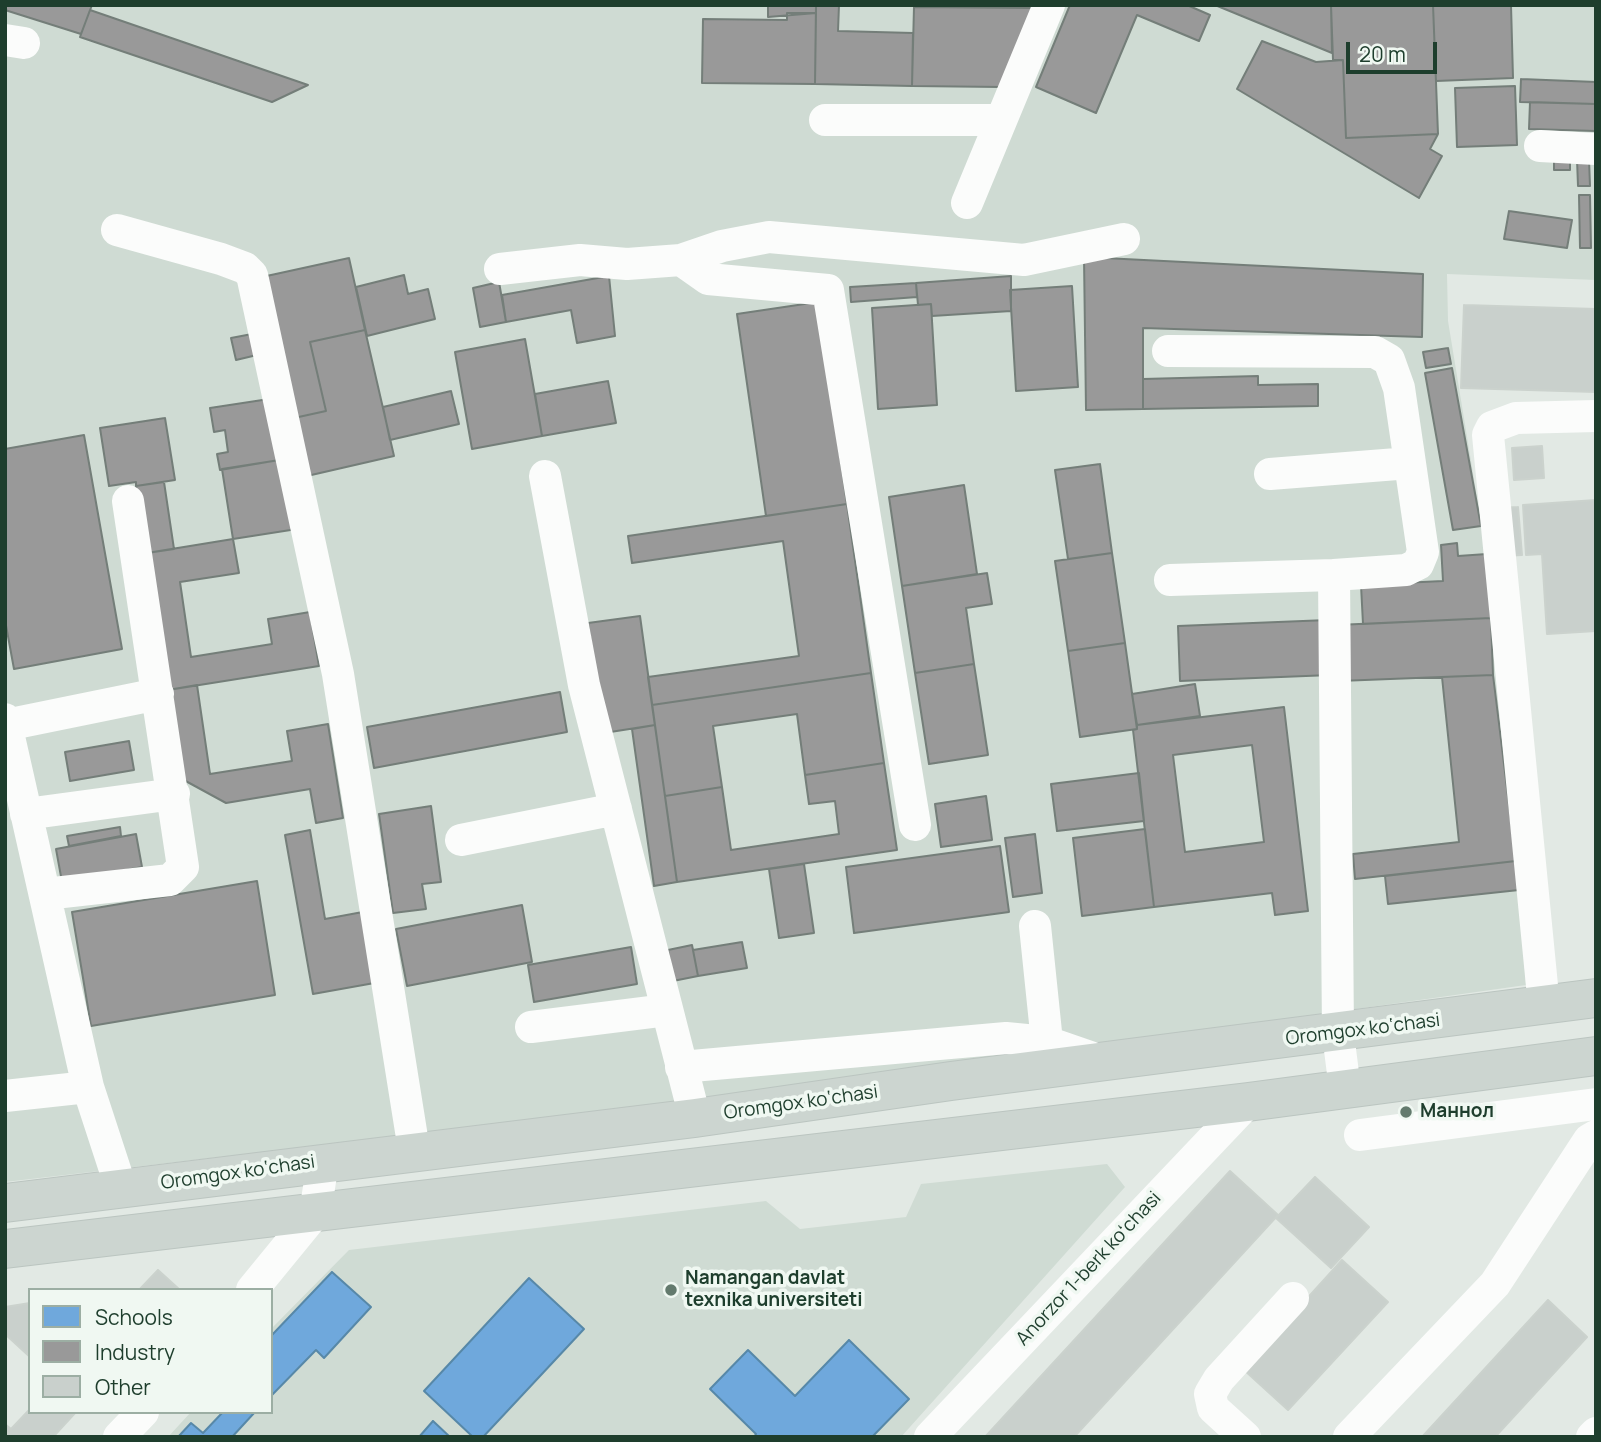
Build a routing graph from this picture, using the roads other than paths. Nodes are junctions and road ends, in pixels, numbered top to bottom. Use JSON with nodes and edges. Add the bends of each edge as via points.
{"nodes":[{"id":1,"x":1049,"y":5,"type":"edge"},
{"id":2,"x":825,"y":120,"type":"dead end"},
{"id":3,"x":1000,"y":120,"type":"junction"},
{"id":4,"x":1540,"y":146,"type":"dead end"},
{"id":5,"x":1596,"y":149,"type":"edge"},
{"id":6,"x":967,"y":203,"type":"dead end"},
{"id":7,"x":117,"y":230,"type":"dead end"},
{"id":8,"x":1124,"y":239,"type":"dead end"},
{"id":9,"x":681,"y":260,"type":"junction"},
{"id":10,"x":500,"y":269,"type":"dead end"},
{"id":11,"x":1168,"y":351,"type":"dead end"},
{"id":12,"x":1596,"y":416,"type":"edge"},
{"id":13,"x":1409,"y":463,"type":"junction"},
{"id":14,"x":1270,"y":474,"type":"dead end"},
{"id":15,"x":545,"y":476,"type":"dead end"},
{"id":16,"x":128,"y":501,"type":"dead end"},
{"id":17,"x":1334,"y":575,"type":"junction"},
{"id":18,"x":1170,"y":580,"type":"dead end"},
{"id":19,"x":158,"y":694,"type":"junction"},
{"id":20,"x":6,"y":722,"type":"edge"},
{"id":21,"x":174,"y":794,"type":"junction"},
{"id":22,"x":616,"y":809,"type":"junction"},
{"id":23,"x":26,"y":814,"type":"junction"},
{"id":24,"x":915,"y":825,"type":"dead end"},
{"id":25,"x":461,"y":840,"type":"dead end"},
{"id":26,"x":45,"y":894,"type":"junction"},
{"id":27,"x":1035,"y":926,"type":"dead end"},
{"id":28,"x":1596,"y":998,"type":"edge"},
{"id":29,"x":1544,"y":1006,"type":"junction"},
{"id":30,"x":667,"y":1010,"type":"junction"},
{"id":31,"x":531,"y":1027,"type":"dead end"},
{"id":32,"x":1338,"y":1034,"type":"junction"},
{"id":33,"x":1047,"y":1042,"type":"junction"},
{"id":34,"x":1596,"y":1056,"type":"edge"},
{"id":35,"x":1107,"y":1062,"type":"junction"},
{"id":36,"x":681,"y":1067,"type":"junction"},
{"id":37,"x":1458,"y":1074,"type":"junction"},
{"id":38,"x":88,"y":1087,"type":"junction"},
{"id":39,"x":1345,"y":1089,"type":"junction"},
{"id":40,"x":5,"y":1096,"type":"edge"},
{"id":41,"x":1248,"y":1102,"type":"junction"},
{"id":42,"x":1596,"y":1104,"type":"edge"},
{"id":43,"x":695,"y":1118,"type":"junction"},
{"id":44,"x":1468,"y":1121,"type":"junction"},
{"id":45,"x":1360,"y":1135,"type":"dead end"},
{"id":46,"x":1594,"y":1147,"type":"edge"},
{"id":47,"x":414,"y":1150,"type":"junction"},
{"id":48,"x":323,"y":1162,"type":"junction"},
{"id":49,"x":121,"y":1188,"type":"junction"},
{"id":50,"x":5,"y":1203,"type":"edge"},
{"id":51,"x":315,"y":1213,"type":"junction"},
{"id":52,"x":5,"y":1249,"type":"edge"},
{"id":53,"x":254,"y":1288,"type":"edge"},
{"id":54,"x":1293,"y":1298,"type":"dead end"},
{"id":55,"x":141,"y":1414,"type":"edge"},
{"id":56,"x":1234,"y":1433,"type":"edge"},
{"id":57,"x":120,"y":1437,"type":"edge"},
{"id":58,"x":930,"y":1437,"type":"edge"},
{"id":59,"x":1349,"y":1437,"type":"edge"}],
"edges":[{"from":1,"to":3,"type":"street"},
{"from":2,"to":3,"type":"street"},
{"from":3,"to":6,"type":"street"},
{"from":4,"to":5,"type":"street"},
{"from":7,"to":47,"type":"street","via":[[221,259],[252,275],[338,674]]},
{"from":8,"to":9,"type":"street","via":[[1024,260],[769,237]]},
{"from":9,"to":10,"type":"street","via":[[627,264],[580,260]]},
{"from":9,"to":24,"type":"street","via":[[708,279],[828,290]]},
{"from":11,"to":13,"type":"street","via":[[1375,352],[1389,360],[1394,372]]},
{"from":12,"to":29,"type":"street","via":[[1516,418],[1492,427],[1488,435]]},
{"from":13,"to":14,"type":"street"},
{"from":13,"to":17,"type":"street","via":[[1423,552],[1418,564],[1406,570]]},
{"from":15,"to":22,"type":"street","via":[[584,685]]},
{"from":16,"to":19,"type":"street"},
{"from":17,"to":18,"type":"street"},
{"from":17,"to":32,"type":"street"},
{"from":19,"to":20,"type":"street"},
{"from":19,"to":21,"type":"street"},
{"from":20,"to":23,"type":"street"},
{"from":21,"to":23,"type":"street"},
{"from":21,"to":26,"type":"street","via":[[184,861],[179,874],[170,880]]},
{"from":22,"to":25,"type":"street"},
{"from":22,"to":30,"type":"street"},
{"from":23,"to":26,"type":"street"},
{"from":26,"to":38,"type":"street"},
{"from":27,"to":33,"type":"street"},
{"from":28,"to":29,"type":"main road","name":"Oromgox ko‘chasi"},
{"from":29,"to":32,"type":"main road","name":"Oromgox ko‘chasi"},
{"from":30,"to":31,"type":"street"},
{"from":30,"to":36,"type":"street"},
{"from":32,"to":35,"type":"main road","name":"Oromgox ko‘chasi"},
{"from":32,"to":39,"type":"street"},
{"from":33,"to":35,"type":"street"},
{"from":33,"to":36,"type":"street","via":[[1006,1038]]},
{"from":34,"to":37,"type":"main road"},
{"from":35,"to":43,"type":"main road","name":"Oromgox ko‘chasi"},
{"from":36,"to":43,"type":"street"},
{"from":37,"to":39,"type":"main road"},
{"from":37,"to":44,"type":"street"},
{"from":38,"to":40,"type":"street"},
{"from":38,"to":49,"type":"street"},
{"from":39,"to":41,"type":"main road"},
{"from":41,"to":51,"type":"main road"},
{"from":41,"to":58,"type":"street","name":"Anorzor 1-berk koʻchasi"},
{"from":42,"to":44,"type":"street"},
{"from":43,"to":47,"type":"main road","name":"Oromgox ko‘chasi"},
{"from":44,"to":45,"type":"street"},
{"from":46,"to":59,"type":"street","via":[[1495,1283]]},
{"from":47,"to":48,"type":"main road","name":"Oromgox ko‘chasi"},
{"from":48,"to":49,"type":"main road","name":"Oromgox ko‘chasi"},
{"from":48,"to":51,"type":"street"},
{"from":49,"to":50,"type":"main road","name":"Oromgox ko‘chasi"},
{"from":51,"to":52,"type":"main road"},
{"from":51,"to":53,"type":"street"},
{"from":54,"to":56,"type":"street","via":[[1210,1394],[1213,1408]]},
{"from":55,"to":57,"type":"street"}]}
